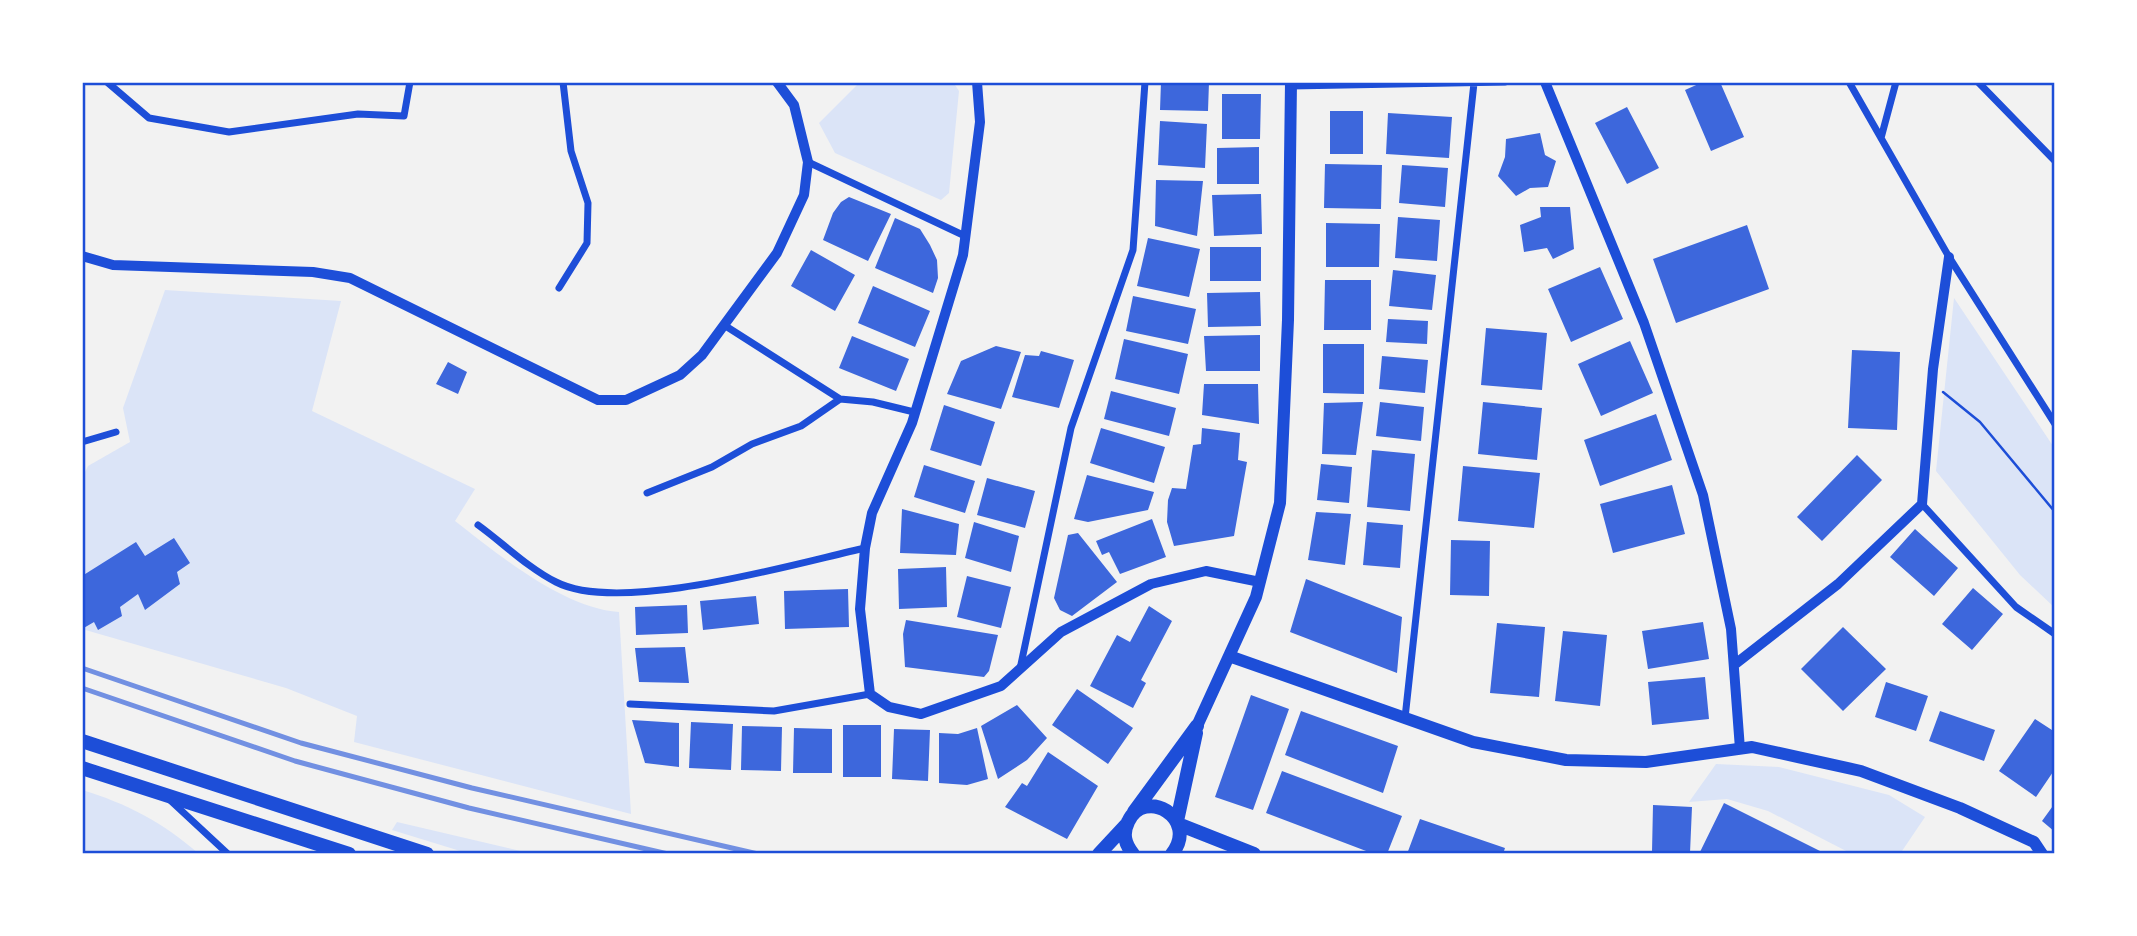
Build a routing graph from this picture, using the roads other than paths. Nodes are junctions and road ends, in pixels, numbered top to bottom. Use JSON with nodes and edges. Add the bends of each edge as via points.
{"nodes":[{"id":1,"x":107,"y":82,"type":"edge"},
{"id":2,"x":410,"y":82,"type":"edge"},
{"id":3,"x":563,"y":82,"type":"edge"},
{"id":4,"x":778,"y":82,"type":"edge"},
{"id":5,"x":977,"y":82,"type":"edge"},
{"id":6,"x":1145,"y":82,"type":"edge"},
{"id":7,"x":1505,"y":82,"type":"edge"},
{"id":8,"x":1545,"y":82,"type":"edge"},
{"id":9,"x":1849,"y":82,"type":"edge"},
{"id":10,"x":1896,"y":82,"type":"edge"},
{"id":11,"x":1978,"y":82,"type":"edge"},
{"id":12,"x":1474,"y":83,"type":"edge"},
{"id":13,"x":1291,"y":84,"type":"edge"},
{"id":14,"x":1881,"y":138,"type":"junction"},
{"id":15,"x":2055,"y":161,"type":"edge"},
{"id":16,"x":808,"y":162,"type":"junction"},
{"id":17,"x":965,"y":236,"type":"junction"},
{"id":18,"x":82,"y":256,"type":"edge"},
{"id":19,"x":1949,"y":257,"type":"junction"},
{"id":20,"x":559,"y":288,"type":"dead end"},
{"id":21,"x":724,"y":325,"type":"junction"},
{"id":22,"x":840,"y":399,"type":"junction"},
{"id":23,"x":914,"y":412,"type":"junction"},
{"id":24,"x":2055,"y":424,"type":"edge"},
{"id":25,"x":116,"y":432,"type":"dead end"},
{"id":26,"x":82,"y":442,"type":"edge"},
{"id":27,"x":647,"y":493,"type":"dead end"},
{"id":28,"x":1922,"y":505,"type":"junction"},
{"id":29,"x":478,"y":525,"type":"dead end"},
{"id":30,"x":865,"y":548,"type":"junction"},
{"id":31,"x":1260,"y":582,"type":"junction"},
{"id":32,"x":2055,"y":634,"type":"edge"},
{"id":33,"x":1229,"y":656,"type":"junction"},
{"id":34,"x":1734,"y":665,"type":"junction"},
{"id":35,"x":1020,"y":670,"type":"junction"},
{"id":36,"x":870,"y":694,"type":"junction"},
{"id":37,"x":630,"y":704,"type":"dead end"},
{"id":38,"x":1405,"y":718,"type":"junction"},
{"id":39,"x":1198,"y":726,"type":"junction"},
{"id":40,"x":82,"y":741,"type":"edge"},
{"id":41,"x":1740,"y":749,"type":"junction"},
{"id":42,"x":82,"y":768,"type":"edge"},
{"id":43,"x":166,"y":795,"type":"junction"},
{"id":44,"x":1128,"y":821,"type":"junction"},
{"id":45,"x":1178,"y":822,"type":"junction"},
{"id":46,"x":228,"y":854,"type":"edge"},
{"id":47,"x":349,"y":854,"type":"edge"},
{"id":48,"x":427,"y":854,"type":"edge"},
{"id":49,"x":1099,"y":854,"type":"edge"},
{"id":50,"x":1133,"y":854,"type":"edge"},
{"id":51,"x":1172,"y":854,"type":"edge"},
{"id":52,"x":1254,"y":854,"type":"edge"},
{"id":53,"x":2042,"y":854,"type":"edge"}],
"edges":[{"from":1,"to":2,"type":"street","via":[[149,118],[229,132],[358,114],[404,116]]},
{"from":3,"to":20,"type":"street","via":[[571,151],[588,203],[587,243]]},
{"from":4,"to":16,"type":"street","via":[[794,105]]},
{"from":5,"to":17,"type":"street","via":[[980,122]]},
{"from":6,"to":35,"type":"street","via":[[1133,250],[1071,428]]},
{"from":7,"to":12,"type":"street"},
{"from":8,"to":34,"type":"street","via":[[1644,323],[1703,495],[1731,629]]},
{"from":9,"to":14,"type":"street"},
{"from":10,"to":14,"type":"street"},
{"from":11,"to":15,"type":"street"},
{"from":12,"to":13,"type":"street"},
{"from":12,"to":38,"type":"street"},
{"from":13,"to":31,"type":"main road","via":[[1280,503]]},
{"from":14,"to":19,"type":"street"},
{"from":16,"to":17,"type":"street"},
{"from":16,"to":21,"type":"street","via":[[804,195],[777,253]]},
{"from":17,"to":23,"type":"street","via":[[963,256]]},
{"from":18,"to":21,"type":"street","via":[[113,265],[313,272],[350,278],[598,400],[626,400],[680,374],[702,355]]},
{"from":19,"to":24,"type":"street"},
{"from":19,"to":28,"type":"street"},
{"from":21,"to":22,"type":"street"},
{"from":22,"to":23,"type":"street"},
{"from":22,"to":27,"type":"street","via":[[801,426]]},
{"from":23,"to":30,"type":"street","via":[[872,513]]},
{"from":25,"to":26,"type":"street"},
{"from":28,"to":32,"type":"street","via":[[2016,607]]},
{"from":28,"to":34,"type":"street","via":[[1838,584]]},
{"from":29,"to":30,"type":"street","via":[[556,582],[591,593],[657,590]]},
{"from":30,"to":36,"type":"street","via":[[860,609]]},
{"from":31,"to":33,"type":"main road"},
{"from":31,"to":35,"type":"street","via":[[1206,571],[1151,584],[1061,632]]},
{"from":33,"to":38,"type":"main road"},
{"from":33,"to":39,"type":"main road"},
{"from":34,"to":41,"type":"street"},
{"from":35,"to":36,"type":"street","via":[[1001,686],[921,714],[889,707]]},
{"from":36,"to":37,"type":"street","via":[[774,711]]},
{"from":38,"to":41,"type":"main road","via":[[1473,742],[1566,760],[1646,762]]},
{"from":39,"to":44,"type":"main road"},
{"from":39,"to":45,"type":"main road"},
{"from":40,"to":48,"type":"main road"},
{"from":41,"to":53,"type":"main road","via":[[1752,747],[1861,771],[2034,842]]},
{"from":42,"to":43,"type":"main road"},
{"from":43,"to":46,"type":"street"},
{"from":43,"to":47,"type":"main road"},
{"from":44,"to":45,"type":"main road","via":[[1138,811],[1155,806]]},
{"from":44,"to":49,"type":"main road"},
{"from":44,"to":50,"type":"main road","via":[[1126,845]]},
{"from":45,"to":51,"type":"main road","via":[[1180,838]]},
{"from":45,"to":52,"type":"main road"}]}
